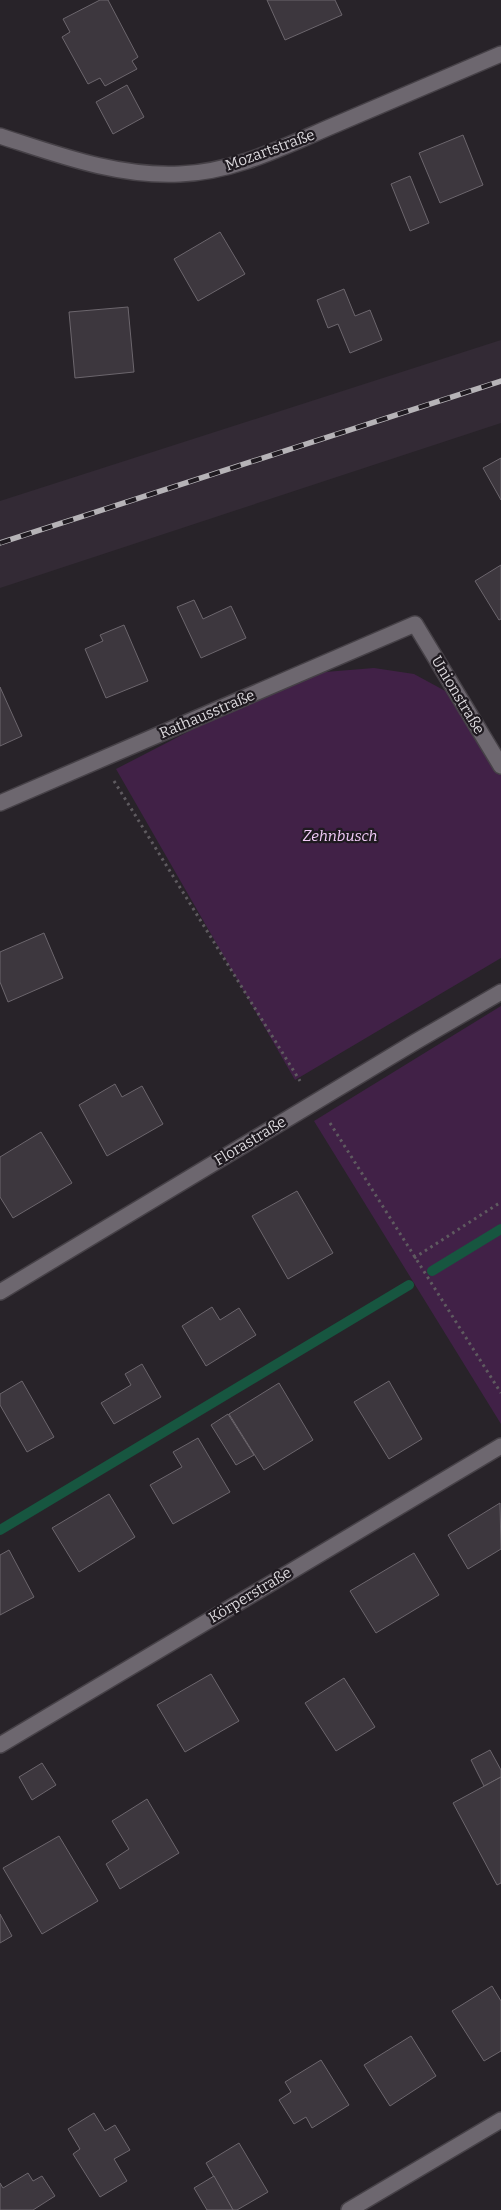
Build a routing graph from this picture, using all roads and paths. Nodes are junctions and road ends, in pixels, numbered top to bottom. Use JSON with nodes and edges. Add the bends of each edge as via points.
{"nodes":[{"id":1,"x":501,"y":54,"type":"edge"},
{"id":2,"x":0,"y":136,"type":"edge"},
{"id":3,"x":415,"y":624,"type":"joint"},
{"id":4,"x":100,"y":759,"type":"junction"},
{"id":5,"x":501,"y":766,"type":"edge"},
{"id":6,"x":0,"y":803,"type":"edge"},
{"id":7,"x":501,"y":992,"type":"edge"},
{"id":8,"x":317,"y":1101,"type":"junction"},
{"id":9,"x":501,"y":1202,"type":"edge"},
{"id":10,"x":414,"y":1258,"type":"junction"},
{"id":11,"x":0,"y":1292,"type":"edge"},
{"id":12,"x":501,"y":1393,"type":"edge"},
{"id":13,"x":501,"y":1446,"type":"edge"},
{"id":14,"x":0,"y":1745,"type":"edge"},
{"id":15,"x":501,"y":2120,"type":"edge"},
{"id":16,"x":349,"y":2210,"type":"edge"}],
"edges":[{"from":1,"to":2,"type":"street","name":"Mozartstraße","via":[[228,167],[180,174],[127,172],[78,162]]},
{"from":3,"to":4,"type":"street","name":"Rathausstraße"},
{"from":3,"to":5,"type":"street","name":"Unionstraße"},
{"from":4,"to":6,"type":"street","name":"Rathausstraße"},
{"from":4,"to":8,"type":"path","via":[[297,1077]]},
{"from":7,"to":8,"type":"street","name":"Florastraße"},
{"from":8,"to":10,"type":"path"},
{"from":8,"to":11,"type":"street","name":"Florastraße"},
{"from":9,"to":10,"type":"path"},
{"from":10,"to":12,"type":"path"},
{"from":13,"to":14,"type":"street","name":"Körperstraße"},
{"from":15,"to":16,"type":"street"}]}
